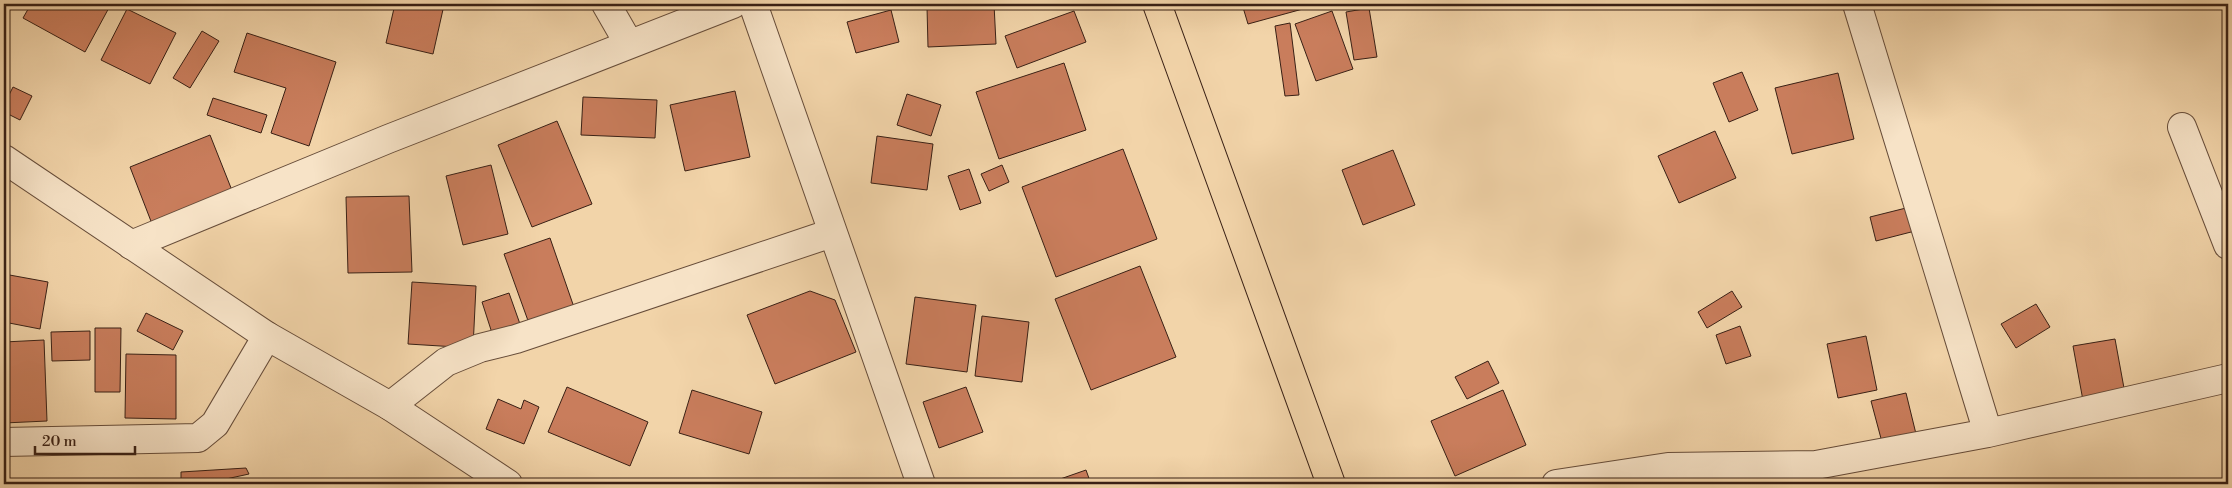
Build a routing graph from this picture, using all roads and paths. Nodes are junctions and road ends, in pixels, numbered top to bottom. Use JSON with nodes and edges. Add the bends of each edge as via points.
{"nodes":[{"id":1,"x":606,"y":4,"type":"edge"},
{"id":2,"x":733,"y":4,"type":"edge"},
{"id":3,"x":753,"y":4,"type":"edge"},
{"id":4,"x":1157,"y":4,"type":"edge"},
{"id":5,"x":1857,"y":4,"type":"edge"},
{"id":6,"x":629,"y":44,"type":"junction"},
{"id":7,"x":2182,"y":127,"type":"dead end"},
{"id":8,"x":4,"y":159,"type":"edge"},
{"id":9,"x":832,"y":233,"type":"junction"},
{"id":10,"x":132,"y":245,"type":"junction"},
{"id":11,"x":2228,"y":245,"type":"edge"},
{"id":12,"x":267,"y":336,"type":"junction"},
{"id":13,"x":2228,"y":378,"type":"edge"},
{"id":14,"x":390,"y":406,"type":"junction"},
{"id":15,"x":1988,"y":433,"type":"junction"},
{"id":16,"x":4,"y":442,"type":"edge"},
{"id":17,"x":508,"y":484,"type":"edge"},
{"id":18,"x":921,"y":484,"type":"edge"},
{"id":19,"x":1331,"y":484,"type":"edge"},
{"id":20,"x":1556,"y":484,"type":"edge"}],
"edges":[{"from":1,"to":6,"type":"street"},
{"from":2,"to":6,"type":"street"},
{"from":3,"to":9,"type":"street"},
{"from":4,"to":19,"type":"main road"},
{"from":5,"to":15,"type":"street"},
{"from":6,"to":10,"type":"street"},
{"from":7,"to":11,"type":"street"},
{"from":8,"to":10,"type":"street"},
{"from":9,"to":14,"type":"street","via":[[516,339],[480,348],[446,362]]},
{"from":9,"to":18,"type":"street"},
{"from":10,"to":12,"type":"street"},
{"from":12,"to":14,"type":"street"},
{"from":12,"to":16,"type":"street","via":[[215,424],[198,438]]},
{"from":13,"to":15,"type":"street"},
{"from":14,"to":17,"type":"street"},
{"from":15,"to":20,"type":"street","via":[[1816,465],[1668,468]]}]}
